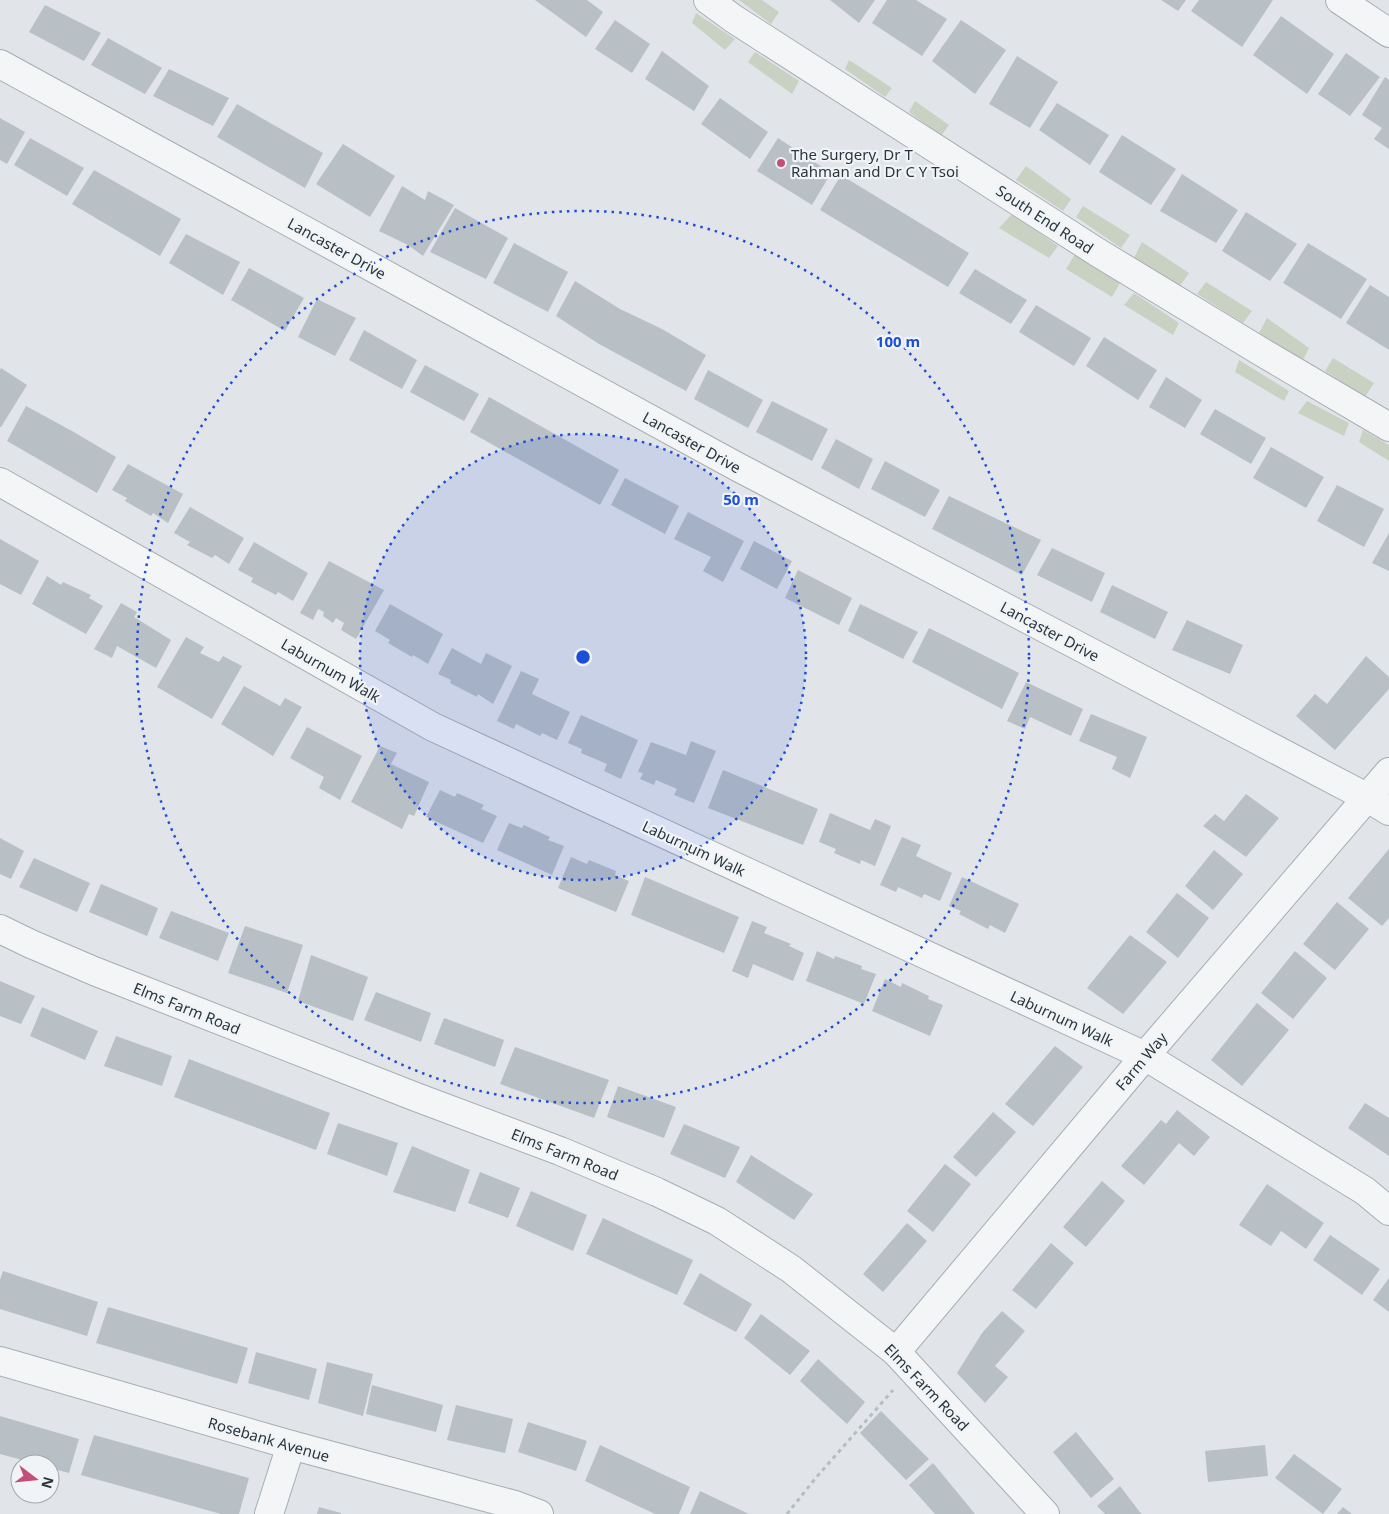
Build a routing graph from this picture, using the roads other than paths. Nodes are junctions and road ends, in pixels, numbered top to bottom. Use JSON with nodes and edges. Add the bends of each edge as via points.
{"nodes":[{"id":1,"x":708,"y":0,"type":"edge"},
{"id":2,"x":1340,"y":0,"type":"edge"},
{"id":3,"x":1389,"y":33,"type":"edge"},
{"id":4,"x":0,"y":64,"type":"edge"},
{"id":5,"x":1389,"y":427,"type":"edge"},
{"id":6,"x":0,"y":482,"type":"edge"},
{"id":7,"x":1389,"y":772,"type":"edge"},
{"id":8,"x":1378,"y":804,"type":"edge"},
{"id":9,"x":0,"y":929,"type":"edge"},
{"id":10,"x":1145,"y":1056,"type":"junction"},
{"id":11,"x":1389,"y":1211,"type":"edge"},
{"id":12,"x":904,"y":1360,"type":"junction"},
{"id":13,"x":0,"y":1361,"type":"edge"},
{"id":14,"x":291,"y":1445,"type":"junction"},
{"id":15,"x":269,"y":1514,"type":"edge"},
{"id":16,"x":539,"y":1514,"type":"edge"},
{"id":17,"x":1045,"y":1514,"type":"edge"}],
"edges":[{"from":1,"to":5,"type":"street","name":"South End Road","via":[[1098,252]]},
{"from":2,"to":3,"type":"street"},
{"from":4,"to":8,"type":"street","name":"Lancaster Drive","via":[[734,465]]},
{"from":6,"to":10,"type":"street","name":"Laburnum Walk","via":[[433,727]]},
{"from":7,"to":8,"type":"street","name":"Farm Way"},
{"from":8,"to":10,"type":"street","name":"Farm Way"},
{"from":9,"to":12,"type":"street","name":"Elms Farm Road","via":[[103,974],[560,1150],[658,1192],[717,1221],[791,1269]]},
{"from":10,"to":11,"type":"street","name":"Laburnum Walk","via":[[1365,1191]]},
{"from":10,"to":12,"type":"street","name":"Farm Way"},
{"from":12,"to":17,"type":"street","name":"Elms Farm Road"},
{"from":13,"to":14,"type":"street","name":"Rosebank Avenue"},
{"from":14,"to":15,"type":"street"},
{"from":14,"to":16,"type":"street","name":"Rosebank Avenue"}]}
